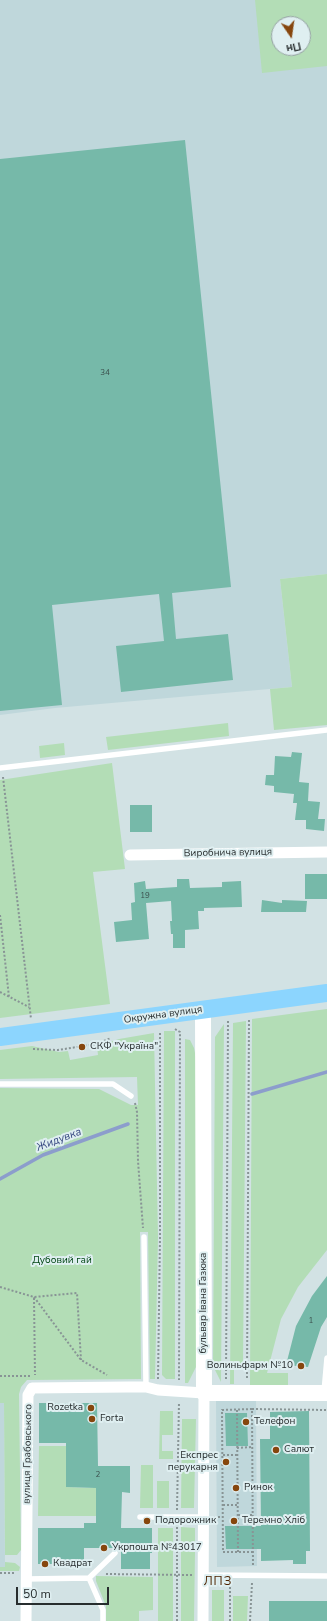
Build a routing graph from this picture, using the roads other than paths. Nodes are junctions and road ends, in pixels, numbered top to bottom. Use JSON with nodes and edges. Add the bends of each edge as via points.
{"nodes":[{"id":1,"x":327,"y":730,"type":"edge"},
{"id":2,"x":1,"y":768,"type":"edge"},
{"id":3,"x":327,"y":852,"type":"edge"},
{"id":4,"x":130,"y":855,"type":"dead end"},
{"id":5,"x":327,"y":993,"type":"edge"},
{"id":6,"x":203,"y":1009,"type":"junction"},
{"id":7,"x":0,"y":1038,"type":"edge"},
{"id":8,"x":0,"y":1084,"type":"edge"},
{"id":9,"x":131,"y":1096,"type":"road end"},
{"id":10,"x":144,"y":1237,"type":"road end"},
{"id":11,"x":327,"y":1358,"type":"edge"},
{"id":12,"x":146,"y":1387,"type":"junction"},
{"id":13,"x":325,"y":1393,"type":"edge"},
{"id":14,"x":204,"y":1394,"type":"junction"},
{"id":15,"x":140,"y":1517,"type":"dead end"},
{"id":16,"x":203,"y":1517,"type":"junction"},
{"id":17,"x":115,"y":1553,"type":"dead end"},
{"id":18,"x":203,"y":1575,"type":"junction"},
{"id":19,"x":26,"y":1576,"type":"junction"},
{"id":20,"x":91,"y":1576,"type":"junction"},
{"id":21,"x":327,"y":1576,"type":"edge"},
{"id":22,"x":26,"y":1621,"type":"edge"},
{"id":23,"x":103,"y":1621,"type":"edge"},
{"id":24,"x":203,"y":1621,"type":"edge"}],
"edges":[{"from":1,"to":2,"type":"lane"},
{"from":3,"to":4,"type":"street","name":"Виробнича вулиця"},
{"from":5,"to":6,"type":"main road","name":"Окружна вулиця"},
{"from":6,"to":7,"type":"main road","name":"Окружна вулиця"},
{"from":6,"to":14,"type":"street","name":"бульвар Івана Газюка"},
{"from":8,"to":9,"type":"lane","via":[[113,1084]]},
{"from":10,"to":12,"type":"lane"},
{"from":11,"to":13,"type":"lane"},
{"from":12,"to":14,"type":"street","name":"вулиця Грабовського"},
{"from":12,"to":19,"type":"street","name":"вулиця Грабовського","via":[[32,1388],[28,1395]]},
{"from":13,"to":14,"type":"street"},
{"from":14,"to":16,"type":"street","name":"бульвар Івана Газюка"},
{"from":15,"to":16,"type":"lane"},
{"from":16,"to":18,"type":"street","name":"бульвар Івана Газюка"},
{"from":17,"to":20,"type":"lane"},
{"from":18,"to":21,"type":"lane"},
{"from":18,"to":24,"type":"street","name":"бульвар Івана Газюка"},
{"from":19,"to":20,"type":"lane"},
{"from":19,"to":22,"type":"street","name":"вулиця Грабовського"},
{"from":20,"to":23,"type":"lane","via":[[103,1610]]}]}
